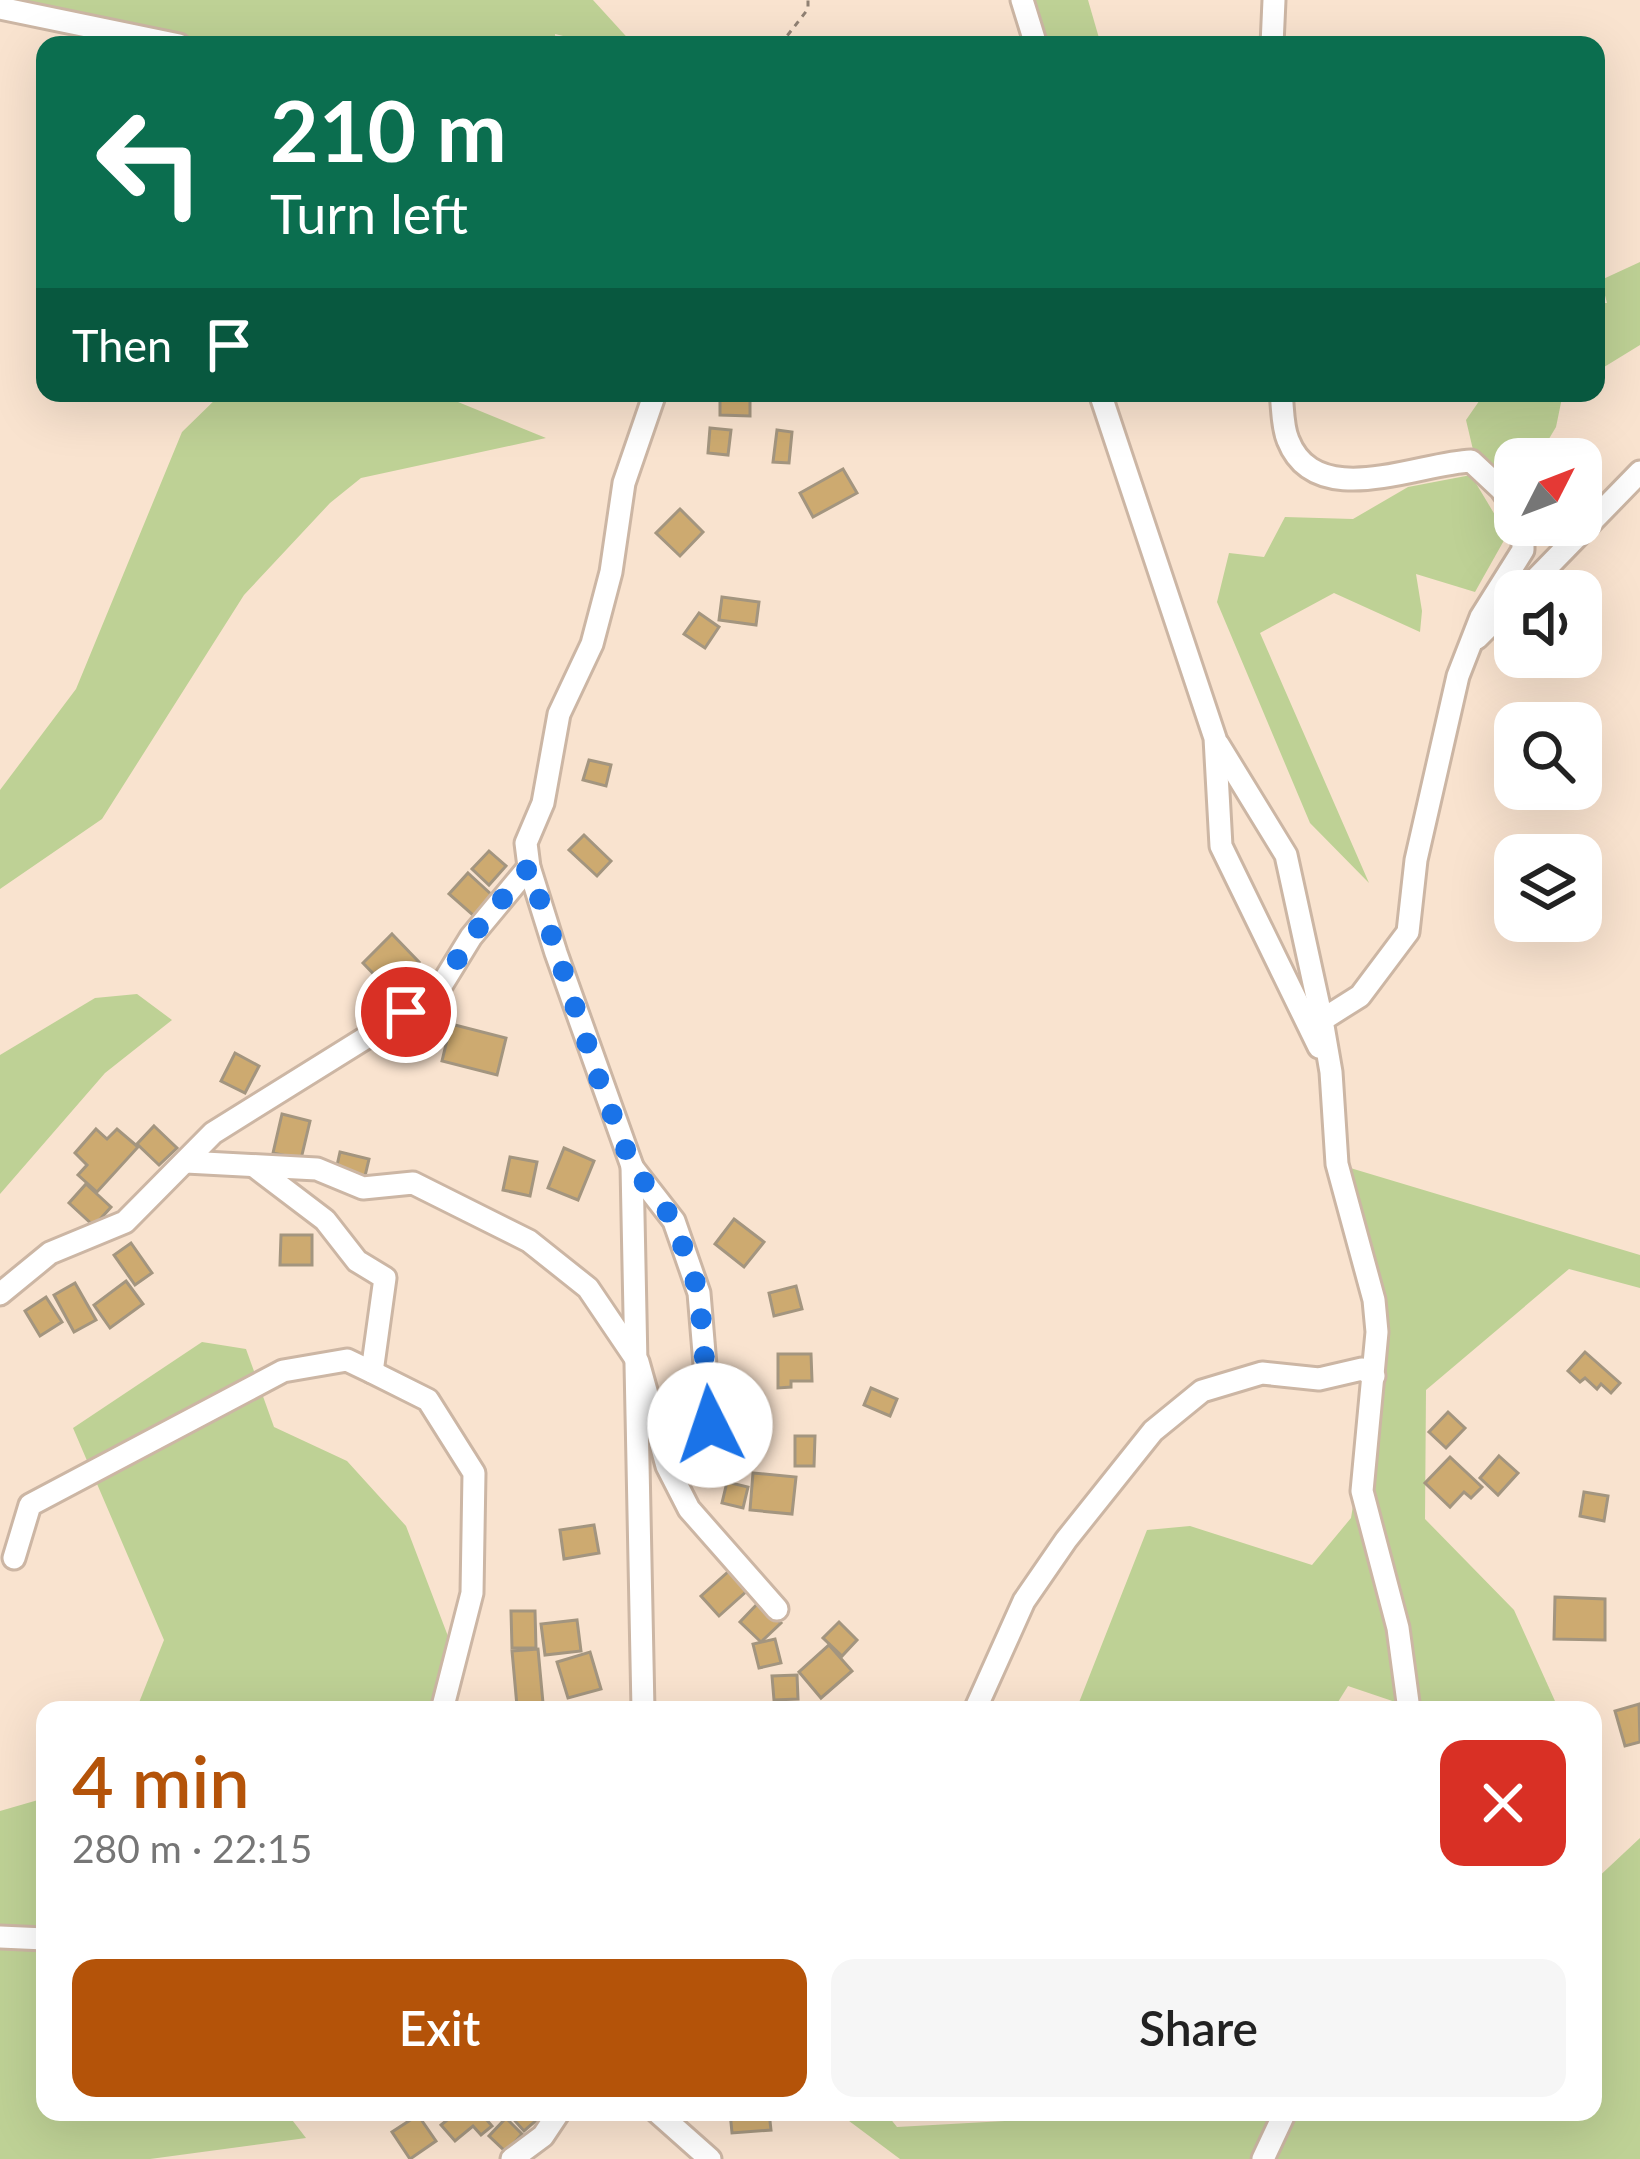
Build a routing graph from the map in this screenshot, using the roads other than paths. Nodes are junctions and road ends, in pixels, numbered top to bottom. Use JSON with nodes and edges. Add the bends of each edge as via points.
{"nodes":[{"id":1,"x":1022,"y":0,"type":"edge"},
{"id":2,"x":1274,"y":0,"type":"edge"},
{"id":3,"x":0,"y":8,"type":"edge"},
{"id":4,"x":135,"y":36,"type":"edge"},
{"id":5,"x":1033,"y":36,"type":"edge"},
{"id":6,"x":1272,"y":36,"type":"edge"},
{"id":7,"x":652,"y":402,"type":"edge"},
{"id":8,"x":1103,"y":402,"type":"edge"},
{"id":9,"x":1282,"y":402,"type":"edge"},
{"id":10,"x":1640,"y":472,"type":"edge"},
{"id":11,"x":1494,"y":482,"type":"edge"},
{"id":12,"x":1523,"y":546,"type":"edge"},
{"id":13,"x":1544,"y":570,"type":"edge"},
{"id":14,"x":1494,"y":621,"type":"edge"},
{"id":15,"x":1466,"y":649,"type":"junction"},
{"id":16,"x":1215,"y":739,"type":"junction"},
{"id":17,"x":529,"y":867,"type":"junction"},
{"id":18,"x":1322,"y":1020,"type":"junction"},
{"id":19,"x":1331,"y":1072,"type":"junction"},
{"id":20,"x":186,"y":1162,"type":"junction"},
{"id":21,"x":254,"y":1165,"type":"junction"},
{"id":22,"x":632,"y":1166,"type":"junction"},
{"id":23,"x":0,"y":1294,"type":"edge"},
{"id":24,"x":638,"y":1362,"type":"junction"},
{"id":25,"x":372,"y":1372,"type":"junction"},
{"id":26,"x":1375,"y":1376,"type":"junction"},
{"id":27,"x":710,"y":1425,"type":"dead end"},
{"id":28,"x":14,"y":1558,"type":"dead end"},
{"id":29,"x":777,"y":1609,"type":"dead end"},
{"id":30,"x":444,"y":1701,"type":"edge"},
{"id":31,"x":643,"y":1701,"type":"edge"},
{"id":32,"x":979,"y":1701,"type":"edge"},
{"id":33,"x":1408,"y":1701,"type":"edge"},
{"id":34,"x":0,"y":1937,"type":"edge"},
{"id":35,"x":36,"y":1939,"type":"edge"},
{"id":36,"x":554,"y":2121,"type":"edge"},
{"id":37,"x":667,"y":2121,"type":"edge"},
{"id":38,"x":1281,"y":2121,"type":"edge"},
{"id":39,"x":512,"y":2159,"type":"edge"},
{"id":40,"x":710,"y":2159,"type":"edge"},
{"id":41,"x":1263,"y":2159,"type":"edge"}],
"edges":[{"from":1,"to":5,"type":"street"},
{"from":2,"to":6,"type":"street"},
{"from":3,"to":4,"type":"street"},
{"from":7,"to":17,"type":"street","via":[[624,483],[592,644],[559,714],[543,803],[526,843]]},
{"from":8,"to":16,"type":"street"},
{"from":9,"to":11,"type":"street","via":[[1286,438],[1309,467],[1378,480],[1471,461]]},
{"from":10,"to":13,"type":"street"},
{"from":12,"to":15,"type":"street"},
{"from":14,"to":15,"type":"street"},
{"from":15,"to":18,"type":"street","via":[[1415,860],[1408,932],[1360,996]]},
{"from":16,"to":18,"type":"street","via":[[1286,855]]},
{"from":16,"to":19,"type":"street","via":[[1221,846]]},
{"from":17,"to":20,"type":"street","via":[[436,994],[213,1133]]},
{"from":17,"to":22,"type":"street"},
{"from":18,"to":19,"type":"street"},
{"from":19,"to":26,"type":"street","via":[[1337,1164],[1374,1300]]},
{"from":20,"to":21,"type":"street"},
{"from":20,"to":23,"type":"street","via":[[124,1222],[50,1253]]},
{"from":21,"to":24,"type":"street","via":[[317,1169],[363,1188],[413,1184],[529,1241],[588,1288]]},
{"from":21,"to":25,"type":"street","via":[[386,1278]]},
{"from":22,"to":24,"type":"street"},
{"from":22,"to":27,"type":"street","via":[[674,1221],[699,1293]]},
{"from":24,"to":29,"type":"street","via":[[667,1466],[689,1509]]},
{"from":24,"to":31,"type":"street"},
{"from":25,"to":28,"type":"street","via":[[347,1360],[284,1371],[124,1452],[30,1505]]},
{"from":25,"to":30,"type":"street","via":[[428,1400],[474,1473],[472,1592]]},
{"from":26,"to":32,"type":"street","via":[[1362,1369],[1319,1379],[1262,1373],[1202,1390],[1153,1431],[1066,1540],[1024,1601]]},
{"from":26,"to":33,"type":"street","via":[[1362,1491]]},
{"from":34,"to":35,"type":"street"},
{"from":36,"to":39,"type":"street"},
{"from":37,"to":40,"type":"street"},
{"from":38,"to":41,"type":"street"}]}
